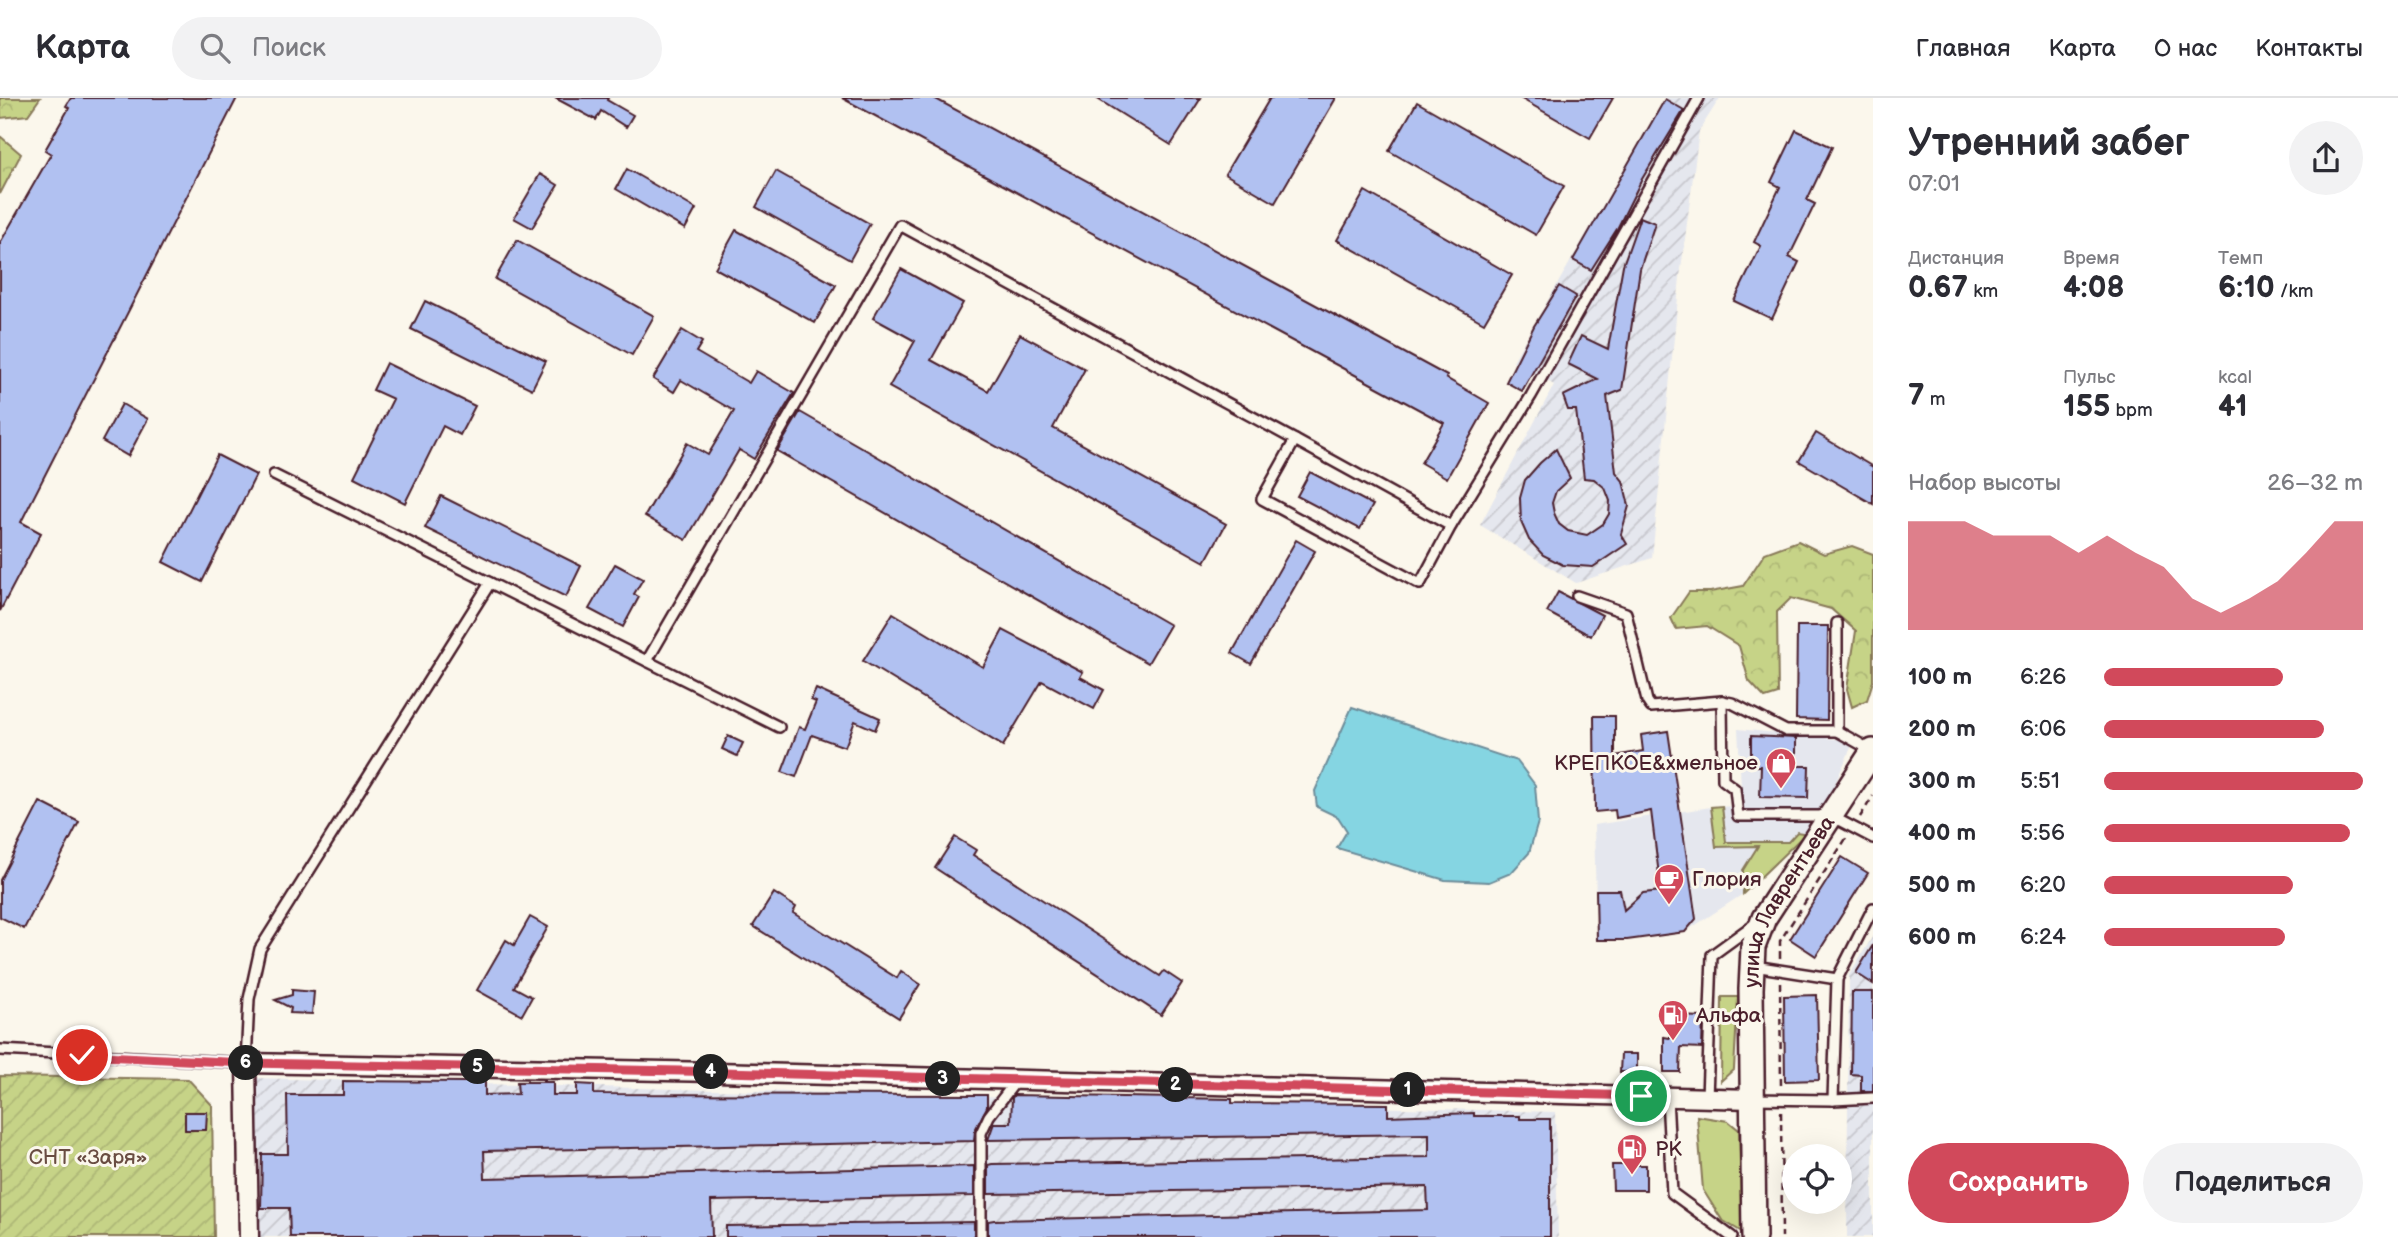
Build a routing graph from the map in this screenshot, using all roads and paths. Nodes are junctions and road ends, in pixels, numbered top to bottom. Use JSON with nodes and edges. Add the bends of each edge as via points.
{"nodes":[{"id":1,"x":1699,"y":98,"type":"edge"},
{"id":2,"x":1294,"y":440,"type":"junction"},
{"id":3,"x":274,"y":475,"type":"dead end"},
{"id":4,"x":1451,"y":526,"type":"junction"},
{"id":5,"x":490,"y":583,"type":"junction"},
{"id":6,"x":1577,"y":596,"type":"dead end"},
{"id":7,"x":1837,"y":623,"type":"dead end"},
{"id":8,"x":647,"y":662,"type":"junction"},
{"id":9,"x":1722,"y":701,"type":"junction"},
{"id":10,"x":779,"y":727,"type":"dead end"},
{"id":11,"x":1837,"y":731,"type":"junction"},
{"id":12,"x":1873,"y":751,"type":"edge"},
{"id":13,"x":1873,"y":796,"type":"edge"},
{"id":14,"x":1831,"y":816,"type":"junction"},
{"id":15,"x":1853,"y":828,"type":"junction"},
{"id":16,"x":1873,"y":838,"type":"edge"},
{"id":17,"x":1873,"y":908,"type":"edge"},
{"id":18,"x":1764,"y":918,"type":"junction"},
{"id":19,"x":1752,"y":966,"type":"junction"},
{"id":20,"x":1780,"y":970,"type":"junction"},
{"id":21,"x":1837,"y":979,"type":"junction"},
{"id":22,"x":0,"y":1050,"type":"edge"},
{"id":23,"x":246,"y":1063,"type":"junction"},
{"id":24,"x":1016,"y":1081,"type":"junction"},
{"id":25,"x":1667,"y":1097,"type":"junction"},
{"id":26,"x":1707,"y":1098,"type":"junction"},
{"id":27,"x":1752,"y":1098,"type":"junction"},
{"id":28,"x":1873,"y":1098,"type":"edge"},
{"id":29,"x":1781,"y":1099,"type":"junction"},
{"id":30,"x":1833,"y":1100,"type":"junction"},
{"id":31,"x":249,"y":1237,"type":"edge"},
{"id":32,"x":981,"y":1237,"type":"edge"},
{"id":33,"x":1732,"y":1237,"type":"edge"},
{"id":34,"x":1754,"y":1237,"type":"edge"},
{"id":35,"x":1782,"y":1237,"type":"edge"}],
"edges":[{"from":1,"to":4,"type":"lane","via":[[1531,396]]},
{"from":2,"to":4,"type":"lane"},
{"from":2,"to":4,"type":"lane","via":[[1262,499],[1420,584]]},
{"from":2,"to":8,"type":"lane","via":[[901,225]]},
{"from":3,"to":5,"type":"lane"},
{"from":5,"to":8,"type":"lane"},
{"from":5,"to":23,"type":"lane","via":[[260,948],[249,999]]},
{"from":6,"to":9,"type":"lane","via":[[1626,613],[1651,707]]},
{"from":7,"to":11,"type":"lane"},
{"from":8,"to":10,"type":"lane"},
{"from":9,"to":11,"type":"lane","via":[[1786,731]]},
{"from":9,"to":14,"type":"lane","via":[[1723,780],[1735,789],[1738,816]]},
{"from":11,"to":12,"type":"lane"},
{"from":12,"to":14,"type":"street","name":"улица Лаврентьева"},
{"from":13,"to":15,"type":"path"},
{"from":14,"to":15,"type":"lane"},
{"from":14,"to":18,"type":"street","name":"улица Лаврентьева"},
{"from":15,"to":16,"type":"lane"},
{"from":15,"to":20,"type":"path","via":[[1780,941]]},
{"from":17,"to":21,"type":"lane"},
{"from":18,"to":19,"type":"street","name":"улица Лаврентьева","via":[[1753,947]]},
{"from":18,"to":26,"type":"lane","via":[[1712,955]]},
{"from":19,"to":20,"type":"lane"},
{"from":19,"to":27,"type":"street","name":"улица Лаврентьева"},
{"from":20,"to":21,"type":"lane"},
{"from":20,"to":29,"type":"path"},
{"from":21,"to":30,"type":"lane"},
{"from":22,"to":23,"type":"lane"},
{"from":23,"to":24,"type":"street"},
{"from":23,"to":31,"type":"street"},
{"from":24,"to":25,"type":"street"},
{"from":24,"to":32,"type":"lane","via":[[981,1133]]},
{"from":25,"to":26,"type":"street"},
{"from":25,"to":33,"type":"lane","via":[[1672,1193]]},
{"from":26,"to":27,"type":"street"},
{"from":27,"to":29,"type":"lane"},
{"from":27,"to":34,"type":"street","name":"улица Лаврентьева"},
{"from":28,"to":30,"type":"lane"},
{"from":29,"to":30,"type":"lane"},
{"from":29,"to":35,"type":"path"}]}
